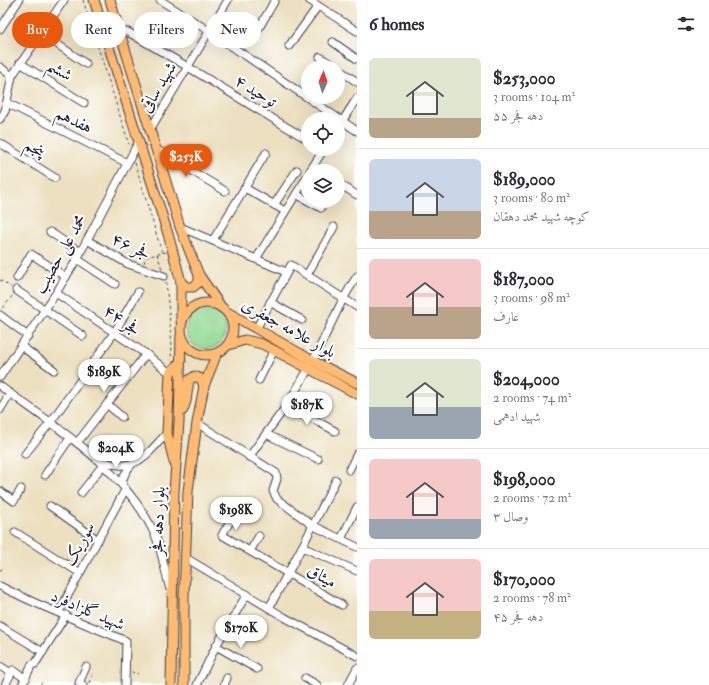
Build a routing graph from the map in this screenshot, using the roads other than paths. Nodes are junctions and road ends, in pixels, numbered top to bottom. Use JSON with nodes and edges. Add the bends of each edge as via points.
{"nodes":[{"id":1,"x":19,"y":0,"type":"edge"},
{"id":2,"x":64,"y":0,"type":"edge"},
{"id":3,"x":94,"y":0,"type":"edge"},
{"id":4,"x":110,"y":0,"type":"edge"},
{"id":5,"x":160,"y":0,"type":"edge"},
{"id":6,"x":228,"y":0,"type":"edge"},
{"id":7,"x":275,"y":0,"type":"edge"},
{"id":8,"x":309,"y":0,"type":"edge"},
{"id":9,"x":318,"y":6,"type":"junction"},
{"id":10,"x":56,"y":12,"type":"edge"},
{"id":11,"x":114,"y":12,"type":"edge"},
{"id":12,"x":221,"y":12,"type":"edge"},
{"id":13,"x":261,"y":24,"type":"edge"},
{"id":14,"x":0,"y":29,"type":"edge"},
{"id":15,"x":206,"y":29,"type":"edge"},
{"id":16,"x":357,"y":31,"type":"edge"},
{"id":17,"x":126,"y":32,"type":"edge"},
{"id":18,"x":206,"y":36,"type":"edge"},
{"id":19,"x":333,"y":42,"type":"dead end"},
{"id":20,"x":289,"y":46,"type":"dead end"},
{"id":21,"x":30,"y":48,"type":"edge"},
{"id":22,"x":63,"y":48,"type":"edge"},
{"id":23,"x":126,"y":48,"type":"edge"},
{"id":24,"x":234,"y":48,"type":"edge"},
{"id":25,"x":320,"y":57,"type":"dead end"},
{"id":26,"x":357,"y":59,"type":"edge"},
{"id":27,"x":324,"y":60,"type":"edge"},
{"id":28,"x":20,"y":63,"type":"junction"},
{"id":29,"x":86,"y":64,"type":"dead end"},
{"id":30,"x":188,"y":66,"type":"junction"},
{"id":31,"x":0,"y":67,"type":"edge"},
{"id":32,"x":345,"y":74,"type":"edge"},
{"id":33,"x":12,"y":76,"type":"junction"},
{"id":34,"x":357,"y":82,"type":"edge"},
{"id":35,"x":357,"y":98,"type":"edge"},
{"id":36,"x":7,"y":103,"type":"junction"},
{"id":37,"x":84,"y":103,"type":"dead end"},
{"id":38,"x":330,"y":112,"type":"edge"},
{"id":39,"x":345,"y":118,"type":"edge"},
{"id":40,"x":0,"y":119,"type":"edge"},
{"id":41,"x":345,"y":122,"type":"edge"},
{"id":42,"x":151,"y":128,"type":"junction"},
{"id":43,"x":357,"y":131,"type":"edge"},
{"id":44,"x":301,"y":136,"type":"edge"},
{"id":45,"x":139,"y":141,"type":"junction"},
{"id":46,"x":0,"y":143,"type":"edge"},
{"id":47,"x":156,"y":149,"type":"junction"},
{"id":48,"x":266,"y":153,"type":"dead end"},
{"id":49,"x":127,"y":163,"type":"junction"},
{"id":50,"x":297,"y":170,"type":"dead end"},
{"id":51,"x":55,"y":178,"type":"dead end"},
{"id":52,"x":301,"y":186,"type":"edge"},
{"id":53,"x":345,"y":187,"type":"edge"},
{"id":54,"x":245,"y":188,"type":"junction"},
{"id":55,"x":225,"y":190,"type":"dead end"},
{"id":56,"x":296,"y":194,"type":"junction"},
{"id":57,"x":357,"y":195,"type":"edge"},
{"id":58,"x":301,"y":197,"type":"edge"},
{"id":59,"x":274,"y":205,"type":"junction"},
{"id":60,"x":285,"y":211,"type":"junction"},
{"id":61,"x":180,"y":227,"type":"junction"},
{"id":62,"x":334,"y":227,"type":"dead end"},
{"id":63,"x":50,"y":232,"type":"dead end"},
{"id":64,"x":87,"y":240,"type":"junction"},
{"id":65,"x":213,"y":240,"type":"junction"},
{"id":66,"x":78,"y":255,"type":"junction"},
{"id":67,"x":256,"y":259,"type":"junction"},
{"id":68,"x":286,"y":272,"type":"junction"},
{"id":69,"x":199,"y":275,"type":"junction"},
{"id":70,"x":306,"y":275,"type":"junction"},
{"id":71,"x":164,"y":276,"type":"road end"},
{"id":72,"x":357,"y":276,"type":"edge"},
{"id":73,"x":66,"y":277,"type":"junction"},
{"id":74,"x":17,"y":278,"type":"dead end"},
{"id":75,"x":181,"y":282,"type":"junction"},
{"id":76,"x":115,"y":284,"type":"dead end"},
{"id":77,"x":16,"y":290,"type":"road end"},
{"id":78,"x":138,"y":292,"type":"dead end"},
{"id":79,"x":56,"y":294,"type":"junction"},
{"id":80,"x":343,"y":299,"type":"junction"},
{"id":81,"x":270,"y":302,"type":"junction"},
{"id":82,"x":357,"y":307,"type":"edge"},
{"id":83,"x":224,"y":310,"type":"junction"},
{"id":84,"x":45,"y":311,"type":"junction"},
{"id":85,"x":0,"y":315,"type":"edge"},
{"id":86,"x":302,"y":320,"type":"dead end"},
{"id":87,"x":181,"y":322,"type":"junction"},
{"id":88,"x":256,"y":329,"type":"junction"},
{"id":89,"x":114,"y":333,"type":"junction"},
{"id":90,"x":181,"y":335,"type":"junction"},
{"id":91,"x":28,"y":336,"type":"junction"},
{"id":92,"x":83,"y":336,"type":"dead end"},
{"id":93,"x":228,"y":345,"type":"junction"},
{"id":94,"x":21,"y":346,"type":"junction"},
{"id":95,"x":274,"y":350,"type":"junction"},
{"id":96,"x":217,"y":353,"type":"junction"},
{"id":97,"x":146,"y":354,"type":"junction"},
{"id":98,"x":181,"y":361,"type":"junction"},
{"id":99,"x":311,"y":365,"type":"junction"},
{"id":100,"x":54,"y":370,"type":"dead end"},
{"id":101,"x":170,"y":373,"type":"junction"},
{"id":102,"x":0,"y":377,"type":"edge"},
{"id":103,"x":259,"y":380,"type":"dead end"},
{"id":104,"x":357,"y":383,"type":"edge"},
{"id":105,"x":0,"y":386,"type":"edge"},
{"id":106,"x":204,"y":386,"type":"junction"},
{"id":107,"x":10,"y":393,"type":"junction"},
{"id":108,"x":357,"y":394,"type":"edge"},
{"id":109,"x":107,"y":404,"type":"junction"},
{"id":110,"x":287,"y":405,"type":"junction"},
{"id":111,"x":0,"y":410,"type":"edge"},
{"id":112,"x":122,"y":417,"type":"dead end"},
{"id":113,"x":179,"y":422,"type":"junction"},
{"id":114,"x":50,"y":423,"type":"junction"},
{"id":115,"x":197,"y":423,"type":"junction"},
{"id":116,"x":335,"y":430,"type":"dead end"},
{"id":117,"x":167,"y":433,"type":"junction"},
{"id":118,"x":266,"y":434,"type":"junction"},
{"id":119,"x":70,"y":438,"type":"junction"},
{"id":120,"x":77,"y":443,"type":"junction"},
{"id":121,"x":25,"y":454,"type":"dead end"},
{"id":122,"x":357,"y":454,"type":"edge"},
{"id":123,"x":92,"y":455,"type":"junction"},
{"id":124,"x":249,"y":456,"type":"junction"},
{"id":125,"x":318,"y":459,"type":"dead end"},
{"id":126,"x":132,"y":464,"type":"junction"},
{"id":127,"x":103,"y":465,"type":"junction"},
{"id":128,"x":176,"y":470,"type":"junction"},
{"id":129,"x":349,"y":470,"type":"dead end"},
{"id":130,"x":45,"y":475,"type":"dead end"},
{"id":131,"x":336,"y":480,"type":"dead end"},
{"id":132,"x":123,"y":488,"type":"junction"},
{"id":133,"x":21,"y":490,"type":"dead end"},
{"id":134,"x":0,"y":491,"type":"edge"},
{"id":135,"x":81,"y":493,"type":"dead end"},
{"id":136,"x":50,"y":506,"type":"dead end"},
{"id":137,"x":357,"y":507,"type":"edge"},
{"id":138,"x":232,"y":518,"type":"dead end"},
{"id":139,"x":312,"y":525,"type":"junction"},
{"id":140,"x":16,"y":532,"type":"dead end"},
{"id":141,"x":259,"y":536,"type":"dead end"},
{"id":142,"x":341,"y":539,"type":"junction"},
{"id":143,"x":98,"y":540,"type":"junction"},
{"id":144,"x":302,"y":547,"type":"junction"},
{"id":145,"x":357,"y":547,"type":"edge"},
{"id":146,"x":250,"y":552,"type":"junction"},
{"id":147,"x":186,"y":558,"type":"junction"},
{"id":148,"x":357,"y":571,"type":"edge"},
{"id":149,"x":80,"y":573,"type":"junction"},
{"id":150,"x":288,"y":573,"type":"junction"},
{"id":151,"x":0,"y":586,"type":"edge"},
{"id":152,"x":247,"y":594,"type":"junction"},
{"id":153,"x":172,"y":598,"type":"junction"},
{"id":154,"x":342,"y":605,"type":"dead end"},
{"id":155,"x":269,"y":608,"type":"junction"},
{"id":156,"x":62,"y":614,"type":"junction"},
{"id":157,"x":0,"y":626,"type":"edge"},
{"id":158,"x":216,"y":646,"type":"junction"},
{"id":159,"x":43,"y":652,"type":"junction"},
{"id":160,"x":357,"y":656,"type":"edge"},
{"id":161,"x":0,"y":666,"type":"edge"},
{"id":162,"x":86,"y":667,"type":"dead end"},
{"id":163,"x":357,"y":668,"type":"edge"},
{"id":164,"x":257,"y":669,"type":"dead end"},
{"id":165,"x":11,"y":673,"type":"junction"},
{"id":166,"x":305,"y":678,"type":"dead end"},
{"id":167,"x":24,"y":682,"type":"edge"},
{"id":168,"x":4,"y":685,"type":"edge"},
{"id":169,"x":84,"y":685,"type":"edge"},
{"id":170,"x":125,"y":685,"type":"edge"},
{"id":171,"x":171,"y":685,"type":"edge"},
{"id":172,"x":184,"y":685,"type":"edge"},
{"id":173,"x":197,"y":685,"type":"edge"},
{"id":174,"x":317,"y":685,"type":"edge"},
{"id":175,"x":348,"y":685,"type":"edge"}],
"edges":[{"from":1,"to":14,"type":"street"},
{"from":2,"to":10,"type":"street"},
{"from":3,"to":45,"type":"main road"},
{"from":4,"to":11,"type":"main road"},
{"from":5,"to":15,"type":"street"},
{"from":6,"to":12,"type":"street","name":"شهید ساقی"},
{"from":7,"to":13,"type":"street"},
{"from":8,"to":9,"type":"street"},
{"from":9,"to":16,"type":"street"},
{"from":9,"to":20,"type":"street"},
{"from":17,"to":30,"type":"street","name":"توحید ۴"},
{"from":18,"to":30,"type":"street","name":"شهید ساقی"},
{"from":19,"to":26,"type":"street"},
{"from":21,"to":28,"type":"street"},
{"from":22,"to":29,"type":"street"},
{"from":23,"to":42,"type":"main road"},
{"from":24,"to":38,"type":"street"},
{"from":25,"to":27,"type":"street"},
{"from":28,"to":33,"type":"street"},
{"from":28,"to":37,"type":"street","name":"ششم"},
{"from":30,"to":42,"type":"street","name":"شهید ساقی"},
{"from":30,"to":44,"type":"street","name":"توحید ۴"},
{"from":31,"to":33,"type":"street"},
{"from":32,"to":34,"type":"street"},
{"from":33,"to":36,"type":"street"},
{"from":35,"to":39,"type":"street"},
{"from":36,"to":40,"type":"street"},
{"from":36,"to":49,"type":"street","name":"هفدهم"},
{"from":41,"to":43,"type":"street"},
{"from":42,"to":47,"type":"main road"},
{"from":45,"to":49,"type":"street","name":"محمد علی حصیب"},
{"from":45,"to":75,"type":"main road"},
{"from":46,"to":51,"type":"street","name":"پنجم"},
{"from":47,"to":55,"type":"street"},
{"from":47,"to":61,"type":"main road"},
{"from":48,"to":54,"type":"street"},
{"from":49,"to":64,"type":"street","name":"محمد علی حصیب"},
{"from":50,"to":59,"type":"street"},
{"from":52,"to":56,"type":"street"},
{"from":53,"to":57,"type":"street"},
{"from":54,"to":59,"type":"street"},
{"from":54,"to":65,"type":"street"},
{"from":56,"to":58,"type":"street"},
{"from":56,"to":60,"type":"street"},
{"from":59,"to":60,"type":"street"},
{"from":60,"to":67,"type":"street"},
{"from":61,"to":65,"type":"street"},
{"from":61,"to":69,"type":"main road"},
{"from":62,"to":70,"type":"street"},
{"from":63,"to":66,"type":"street"},
{"from":64,"to":66,"type":"street","name":"محمد علی حصیب"},
{"from":64,"to":71,"type":"street","name":"فجر ۴۶","via":[[128,264]]},
{"from":65,"to":67,"type":"street"},
{"from":66,"to":73,"type":"street","name":"محمد علی حصیب"},
{"from":66,"to":76,"type":"street"},
{"from":67,"to":68,"type":"street"},
{"from":68,"to":70,"type":"street","via":[[291,265]]},
{"from":68,"to":81,"type":"street"},
{"from":69,"to":75,"type":"main road","via":[[199,282],[193,287],[186,287]]},
{"from":69,"to":83,"type":"main road"},
{"from":70,"to":80,"type":"street"},
{"from":72,"to":80,"type":"street"},
{"from":73,"to":74,"type":"street","via":[[31,254]]},
{"from":73,"to":79,"type":"street","name":"محمد علی حصیب"},
{"from":75,"to":87,"type":"main road"},
{"from":77,"to":84,"type":"street"},
{"from":78,"to":89,"type":"street"},
{"from":79,"to":84,"type":"street","name":"محمد علی حصیب"},
{"from":79,"to":89,"type":"street","name":"فجر ۴۴"},
{"from":80,"to":82,"type":"street"},
{"from":80,"to":99,"type":"street"},
{"from":81,"to":86,"type":"street"},
{"from":81,"to":88,"type":"street"},
{"from":83,"to":87,"type":"main road","via":[[208,303],[201,304],[189,310]]},
{"from":83,"to":88,"type":"main road","name":"بلوار علامه جعفری"},
{"from":83,"to":93,"type":"main road","via":[[233,325]]},
{"from":84,"to":91,"type":"street","name":"محمد علی حصیب"},
{"from":84,"to":92,"type":"street"},
{"from":85,"to":91,"type":"street"},
{"from":87,"to":90,"type":"main road"},
{"from":88,"to":99,"type":"main road","name":"بلوار علامه جعفری"},
{"from":89,"to":97,"type":"street","name":"فجر ۴۴"},
{"from":89,"to":114,"type":"street"},
{"from":90,"to":96,"type":"main road","via":[[187,347],[198,354]]},
{"from":90,"to":98,"type":"main road","name":"بلوار دهه فجر"},
{"from":91,"to":94,"type":"street","name":"محمد علی حصیب"},
{"from":93,"to":95,"type":"main road","name":"بلوار علامه جعفری","via":[[245,340]]},
{"from":93,"to":96,"type":"main road"},
{"from":94,"to":100,"type":"street"},
{"from":94,"to":102,"type":"street","name":"محمد علی حصیب"},
{"from":95,"to":99,"type":"main road","name":"بلوار علامه جعفری"},
{"from":95,"to":103,"type":"street"},
{"from":96,"to":106,"type":"main road","name":"بلوار دهه فجر"},
{"from":97,"to":101,"type":"street","name":"فجر ۴۴"},
{"from":97,"to":109,"type":"street"},
{"from":98,"to":101,"type":"main road"},
{"from":98,"to":113,"type":"main road","name":"بلوار دهه فجر"},
{"from":99,"to":104,"type":"main road","name":"بلوار علامه جعفری"},
{"from":99,"to":108,"type":"main road","name":"بلوار علامه جعفری"},
{"from":99,"to":110,"type":"street"},
{"from":101,"to":117,"type":"main road"},
{"from":105,"to":107,"type":"street"},
{"from":106,"to":113,"type":"main road","via":[[201,378],[195,376],[189,380]]},
{"from":106,"to":115,"type":"main road","name":"بلوار دهه فجر"},
{"from":107,"to":111,"type":"street"},
{"from":107,"to":114,"type":"street"},
{"from":109,"to":112,"type":"street"},
{"from":109,"to":120,"type":"street"},
{"from":110,"to":116,"type":"street"},
{"from":110,"to":118,"type":"street"},
{"from":113,"to":128,"type":"main road","name":"بلوار دهه فجر"},
{"from":114,"to":119,"type":"street"},
{"from":114,"to":121,"type":"street"},
{"from":115,"to":124,"type":"street"},
{"from":115,"to":147,"type":"main road","name":"بلوار دهه فجر","via":[[188,491]]},
{"from":117,"to":126,"type":"street"},
{"from":117,"to":128,"type":"main road"},
{"from":118,"to":124,"type":"street"},
{"from":118,"to":125,"type":"street"},
{"from":119,"to":120,"type":"street"},
{"from":119,"to":130,"type":"street"},
{"from":120,"to":123,"type":"street"},
{"from":122,"to":129,"type":"street"},
{"from":123,"to":126,"type":"street","via":[[118,465]]},
{"from":123,"to":127,"type":"street"},
{"from":124,"to":139,"type":"street","via":[[276,473],[274,491],[277,499]]},
{"from":126,"to":132,"type":"street","name":"سوریک","via":[[123,477]]},
{"from":127,"to":132,"type":"street"},
{"from":127,"to":135,"type":"street"},
{"from":128,"to":153,"type":"main road","name":"بلوار دهه فجر"},
{"from":131,"to":139,"type":"street"},
{"from":132,"to":143,"type":"street","name":"سوریک"},
{"from":132,"to":153,"type":"street","via":[[146,518],[156,538]]},
{"from":133,"to":134,"type":"street","via":[[14,501]]},
{"from":136,"to":143,"type":"street"},
{"from":137,"to":142,"type":"street"},
{"from":138,"to":146,"type":"street","name":"میثاق","via":[[222,535]]},
{"from":139,"to":142,"type":"street"},
{"from":139,"to":144,"type":"street"},
{"from":140,"to":149,"type":"street"},
{"from":141,"to":146,"type":"street"},
{"from":142,"to":145,"type":"street"},
{"from":143,"to":149,"type":"street","name":"سوریک"},
{"from":144,"to":148,"type":"street"},
{"from":144,"to":150,"type":"street"},
{"from":146,"to":150,"type":"street","name":"میثاق"},
{"from":147,"to":152,"type":"street"},
{"from":147,"to":172,"type":"main road","name":"بلوار دهه فجر"},
{"from":149,"to":156,"type":"street","name":"سوریک"},
{"from":150,"to":154,"type":"street","name":"میثاق"},
{"from":150,"to":155,"type":"street"},
{"from":151,"to":156,"type":"street","name":"شهید گلزادفرد"},
{"from":152,"to":155,"type":"street"},
{"from":152,"to":158,"type":"street"},
{"from":153,"to":171,"type":"main road","name":"بلوار دهه فجر"},
{"from":155,"to":160,"type":"street"},
{"from":156,"to":159,"type":"street","name":"سوریک"},
{"from":156,"to":170,"type":"street","name":"شهید گلزادفرد","via":[[126,641]]},
{"from":157,"to":159,"type":"street"},
{"from":158,"to":164,"type":"street"},
{"from":158,"to":173,"type":"street"},
{"from":159,"to":167,"type":"street","name":"سوریک"},
{"from":161,"to":165,"type":"street"},
{"from":162,"to":169,"type":"street","via":[[79,683]]},
{"from":163,"to":175,"type":"street"},
{"from":165,"to":167,"type":"street","via":[[13,670]]},
{"from":165,"to":168,"type":"street"},
{"from":166,"to":174,"type":"street"}]}
